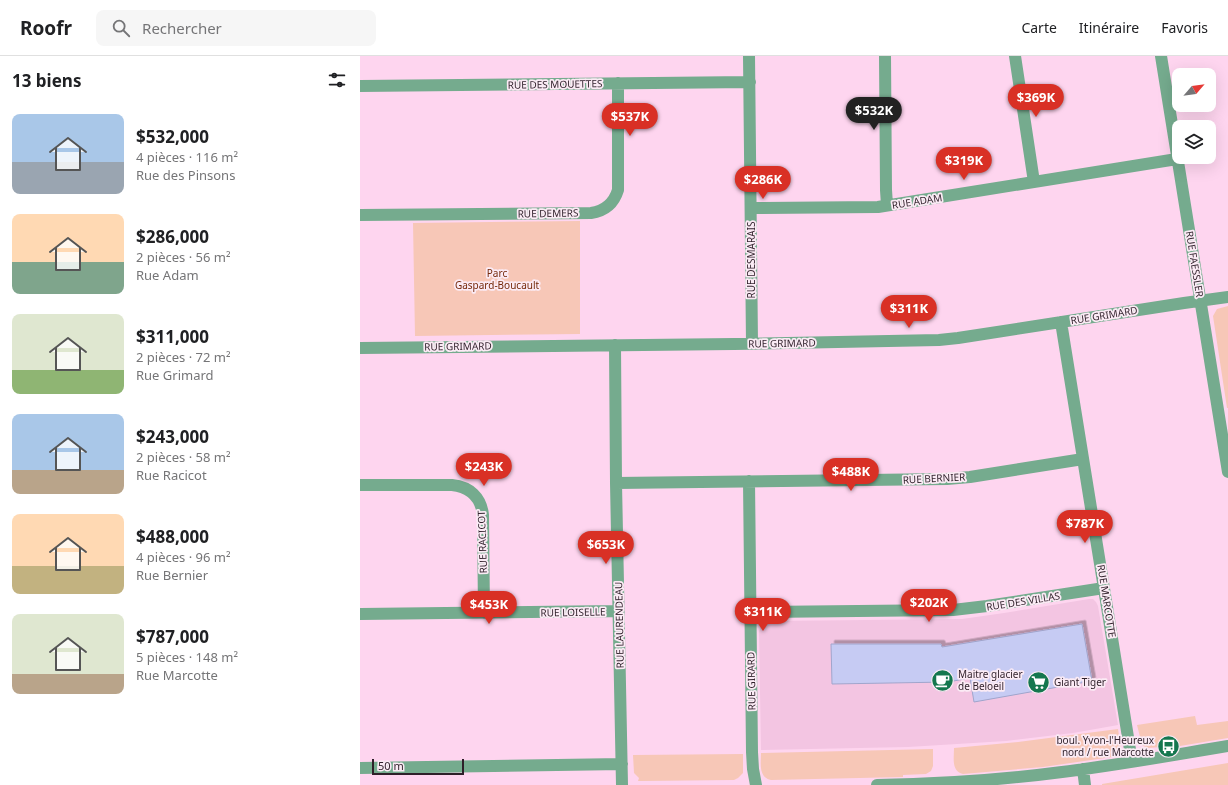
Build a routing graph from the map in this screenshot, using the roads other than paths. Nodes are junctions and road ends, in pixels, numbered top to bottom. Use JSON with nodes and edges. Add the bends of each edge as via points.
{"nodes":[{"id":1,"x":750,"y":56,"type":"edge"},
{"id":2,"x":885,"y":56,"type":"edge"},
{"id":3,"x":1015,"y":56,"type":"edge"},
{"id":4,"x":1161,"y":56,"type":"edge"},
{"id":5,"x":750,"y":82,"type":"junction"},
{"id":6,"x":618,"y":83,"type":"junction"},
{"id":7,"x":360,"y":86,"type":"edge"},
{"id":8,"x":1172,"y":123,"type":"edge"},
{"id":9,"x":1172,"y":160,"type":"edge"},
{"id":10,"x":1179,"y":164,"type":"edge"},
{"id":11,"x":1034,"y":182,"type":"junction"},
{"id":12,"x":888,"y":206,"type":"junction"},
{"id":13,"x":751,"y":208,"type":"junction"},
{"id":14,"x":360,"y":215,"type":"edge"},
{"id":15,"x":1228,"y":297,"type":"edge"},
{"id":16,"x":1201,"y":301,"type":"junction"},
{"id":17,"x":1061,"y":322,"type":"junction"},
{"id":18,"x":752,"y":343,"type":"junction"},
{"id":19,"x":615,"y":345,"type":"junction"},
{"id":20,"x":360,"y":348,"type":"edge"},
{"id":21,"x":1083,"y":459,"type":"junction"},
{"id":22,"x":1228,"y":472,"type":"edge"},
{"id":23,"x":749,"y":481,"type":"junction"},
{"id":24,"x":616,"y":483,"type":"junction"},
{"id":25,"x":360,"y":486,"type":"edge"},
{"id":26,"x":1104,"y":588,"type":"junction"},
{"id":27,"x":618,"y":611,"type":"junction"},
{"id":28,"x":750,"y":612,"type":"junction"},
{"id":29,"x":484,"y":613,"type":"junction"},
{"id":30,"x":360,"y":614,"type":"edge"},
{"id":31,"x":1228,"y":746,"type":"edge"},
{"id":32,"x":1132,"y":762,"type":"junction"},
{"id":33,"x":622,"y":764,"type":"junction"},
{"id":34,"x":360,"y":768,"type":"edge"},
{"id":35,"x":1083,"y":769,"type":"junction"},
{"id":36,"x":622,"y":785,"type":"edge"},
{"id":37,"x":756,"y":785,"type":"edge"},
{"id":38,"x":877,"y":785,"type":"edge"},
{"id":39,"x":918,"y":785,"type":"edge"},
{"id":40,"x":1085,"y":785,"type":"edge"}],
"edges":[{"from":1,"to":5,"type":"street","name":"RUE DESMARAIS"},
{"from":2,"to":12,"type":"street"},
{"from":3,"to":11,"type":"street"},
{"from":4,"to":8,"type":"street","name":"RUE FAESSLER"},
{"from":5,"to":6,"type":"street","name":"RUE DES MOUETTES"},
{"from":5,"to":13,"type":"street","name":"RUE DESMARAIS"},
{"from":6,"to":7,"type":"street","name":"RUE DES MOUETTES"},
{"from":6,"to":14,"type":"street","name":"RUE DEMERS","via":[[618,190],[613,201],[603,210],[591,213]]},
{"from":9,"to":11,"type":"street","name":"RUE ADAM"},
{"from":10,"to":16,"type":"street","name":"RUE FAESSLER"},
{"from":11,"to":12,"type":"street","name":"RUE ADAM"},
{"from":12,"to":13,"type":"street","name":"RUE ADAM"},
{"from":13,"to":18,"type":"street","name":"RUE DESMARAIS"},
{"from":15,"to":16,"type":"street","name":"RUE GRIMARD"},
{"from":16,"to":17,"type":"street","name":"RUE GRIMARD"},
{"from":16,"to":22,"type":"street","name":"RUE FAESSLER"},
{"from":17,"to":18,"type":"street","name":"RUE GRIMARD","via":[[939,340]]},
{"from":17,"to":21,"type":"street","name":"RUE MARCOTTE"},
{"from":18,"to":19,"type":"street","name":"RUE GRIMARD"},
{"from":19,"to":20,"type":"street","name":"RUE GRIMARD"},
{"from":19,"to":24,"type":"street","name":"RUE LAURENDEAU"},
{"from":21,"to":23,"type":"street","name":"RUE BERNIER","via":[[947,479]]},
{"from":21,"to":26,"type":"street","name":"RUE MARCOTTE"},
{"from":23,"to":24,"type":"street","name":"RUE BERNIER"},
{"from":23,"to":28,"type":"street","name":"RUE GIRARD"},
{"from":24,"to":27,"type":"street","name":"RUE LAURENDEAU"},
{"from":25,"to":29,"type":"street","name":"RUE RACICOT","via":[[452,485],[474,494],[483,515]]},
{"from":26,"to":28,"type":"street","name":"RUE DES VILLAS","via":[[953,610]]},
{"from":26,"to":32,"type":"street","name":"RUE MARCOTTE"},
{"from":27,"to":29,"type":"street","name":"RUE LOISELLE"},
{"from":27,"to":33,"type":"street","name":"RUE LAURENDEAU"},
{"from":28,"to":37,"type":"street","name":"RUE GIRARD","via":[[753,769]]},
{"from":29,"to":30,"type":"street","name":"RUE LOISELLE"},
{"from":31,"to":32,"type":"street"},
{"from":32,"to":35,"type":"street"},
{"from":33,"to":34,"type":"street"},
{"from":33,"to":36,"type":"street","name":"RUE LAURENDEAU"},
{"from":35,"to":39,"type":"street"},
{"from":35,"to":40,"type":"street"},
{"from":38,"to":39,"type":"street"}]}
